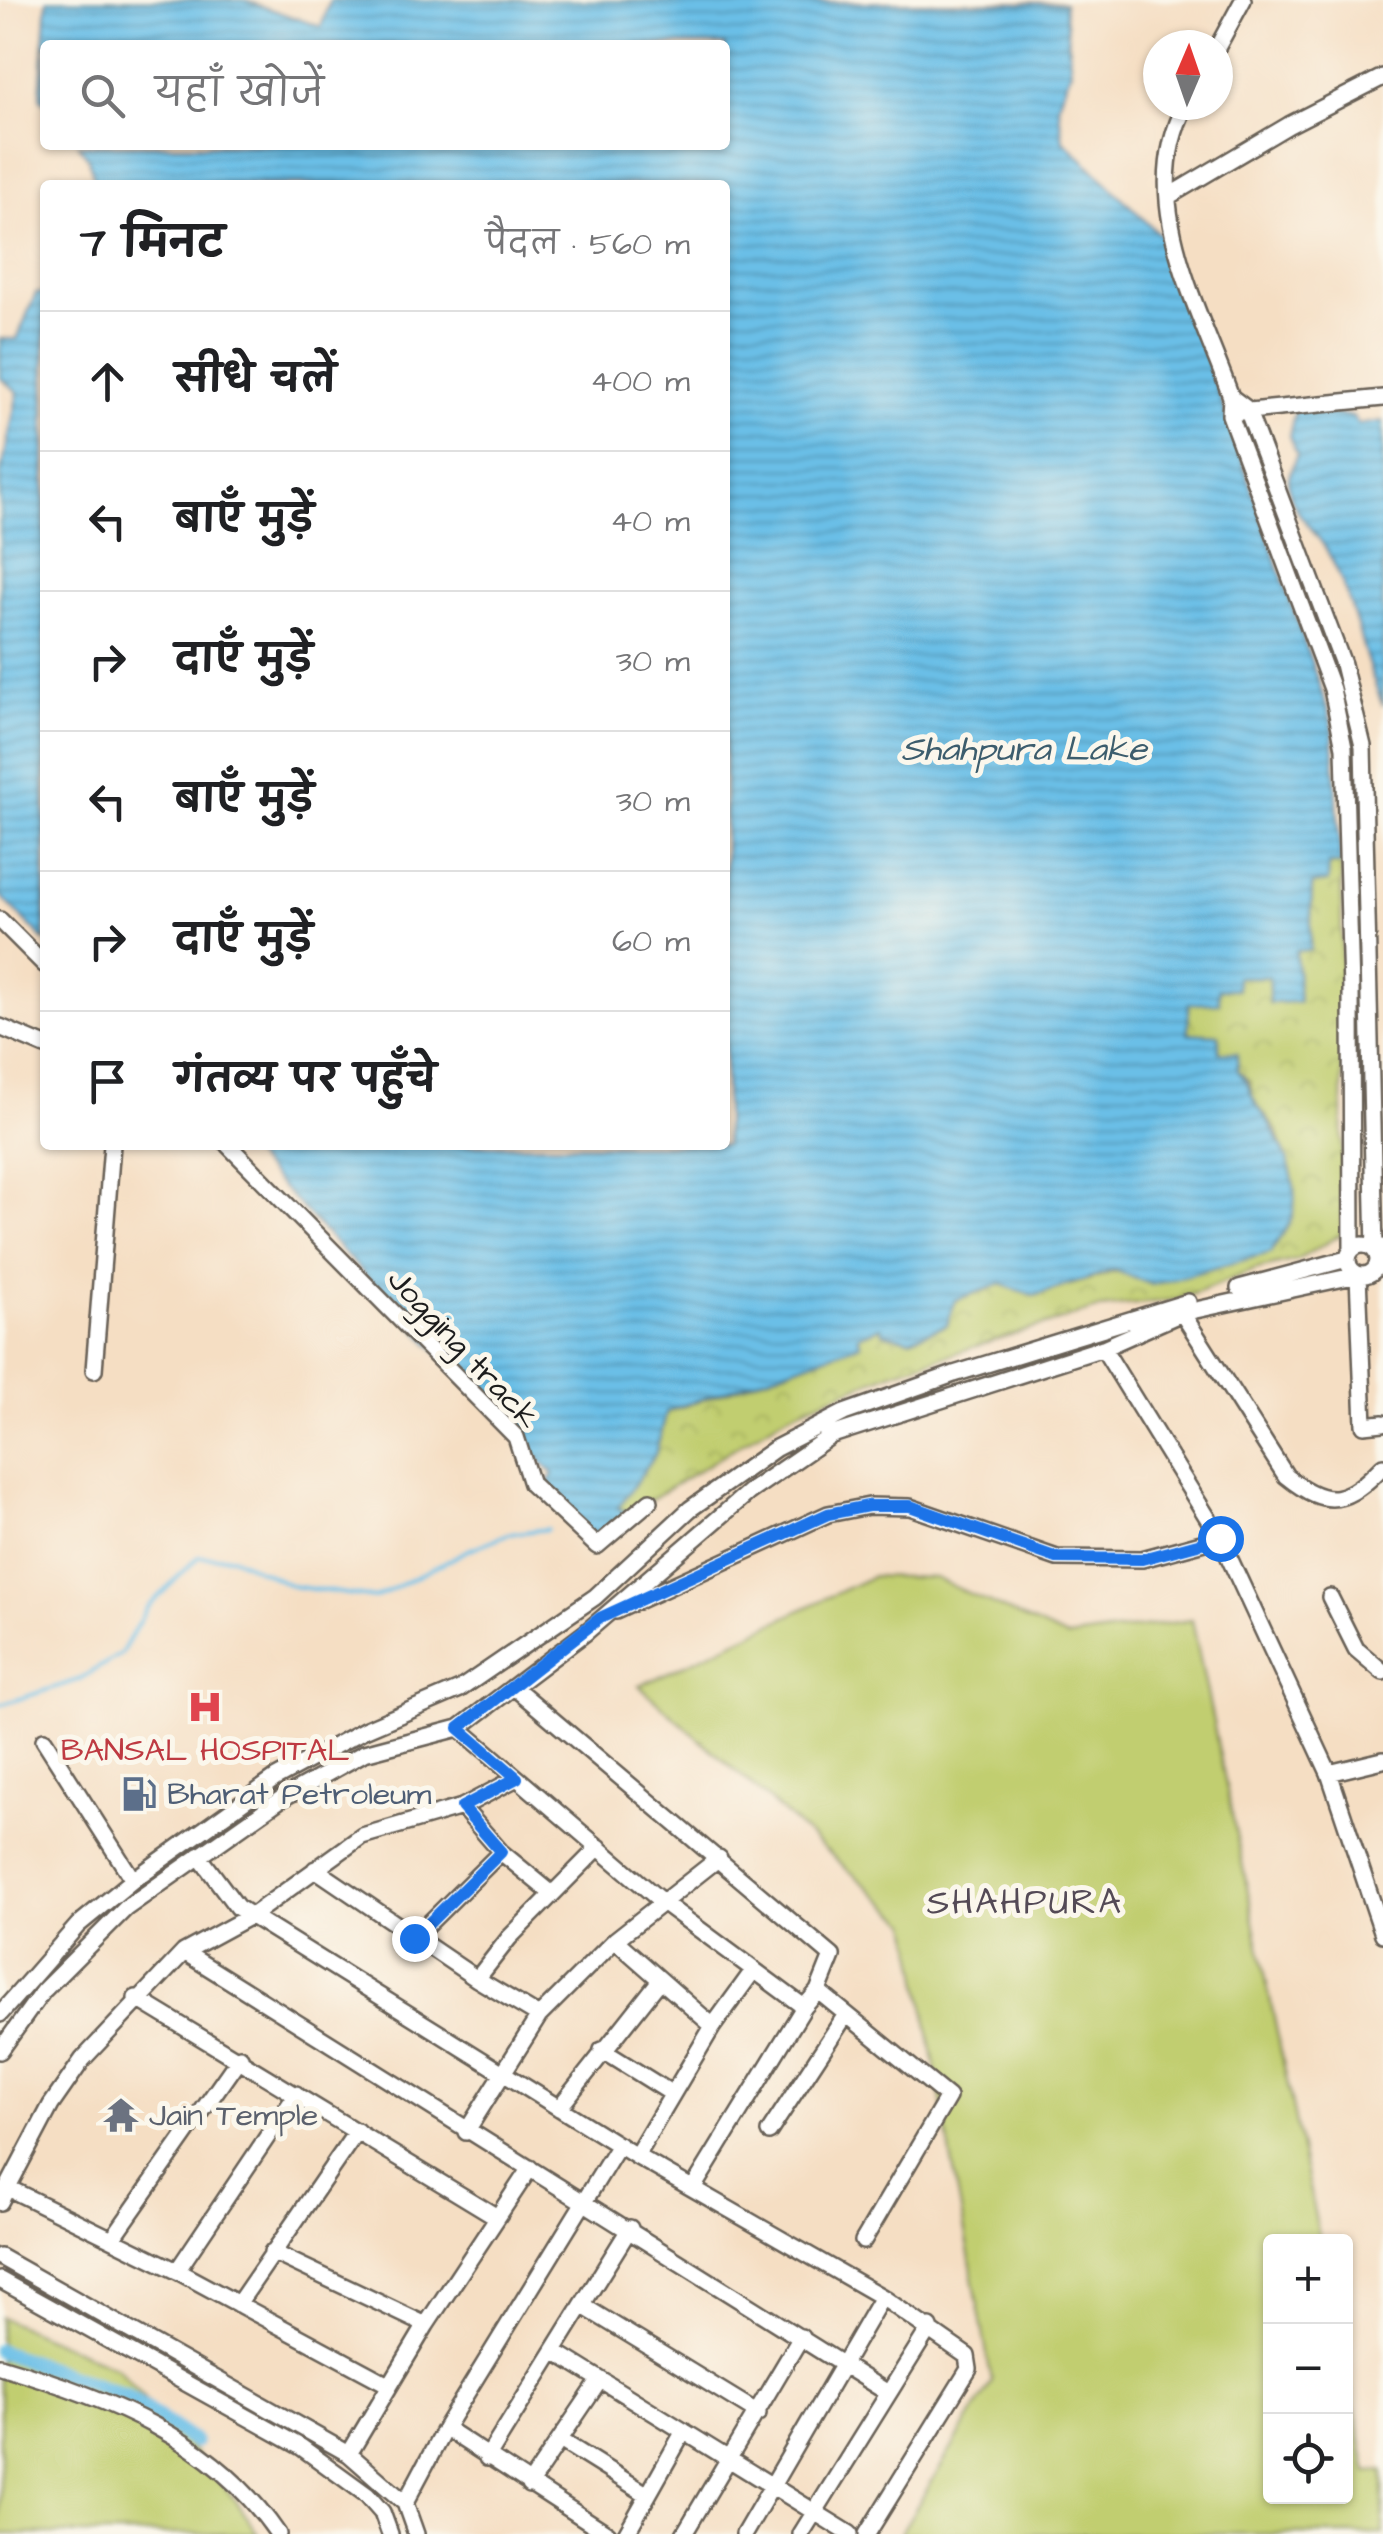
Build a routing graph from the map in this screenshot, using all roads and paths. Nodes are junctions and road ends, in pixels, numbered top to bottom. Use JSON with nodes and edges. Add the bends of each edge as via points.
{"nodes":[{"id":1,"x":1243,"y":0,"type":"edge"},
{"id":2,"x":1227,"y":30,"type":"edge"},
{"id":3,"x":1383,"y":78,"type":"edge"},
{"id":4,"x":1180,"y":120,"type":"edge"},
{"id":5,"x":1169,"y":196,"type":"junction"},
{"id":6,"x":1232,"y":397,"type":"junction"},
{"id":7,"x":1383,"y":398,"type":"edge"},
{"id":8,"x":1247,"y":409,"type":"junction"},
{"id":9,"x":1230,"y":415,"type":"junction"},
{"id":10,"x":0,"y":920,"type":"edge"},
{"id":11,"x":40,"y":960,"type":"edge"},
{"id":12,"x":0,"y":1027,"type":"edge"},
{"id":13,"x":40,"y":1044,"type":"edge"},
{"id":14,"x":112,"y":1150,"type":"edge"},
{"id":15,"x":233,"y":1150,"type":"edge"},
{"id":16,"x":1379,"y":1249,"type":"edge"},
{"id":17,"x":1350,"y":1254,"type":"junction"},
{"id":18,"x":1371,"y":1273,"type":"edge"},
{"id":19,"x":1182,"y":1312,"type":"junction"},
{"id":20,"x":1103,"y":1348,"type":"junction"},
{"id":21,"x":1383,"y":1361,"type":"edge"},
{"id":22,"x":1364,"y":1363,"type":"junction"},
{"id":23,"x":94,"y":1370,"type":"dead end"},
{"id":24,"x":1383,"y":1423,"type":"edge"},
{"id":25,"x":1383,"y":1466,"type":"edge"},
{"id":26,"x":650,"y":1501,"type":"dead end"},
{"id":27,"x":1220,"y":1538,"type":"junction"},
{"id":28,"x":595,"y":1597,"type":"junction"},
{"id":29,"x":1330,"y":1597,"type":"dead end"},
{"id":30,"x":600,"y":1618,"type":"junction"},
{"id":31,"x":1383,"y":1672,"type":"edge"},
{"id":32,"x":515,"y":1688,"type":"junction"},
{"id":33,"x":459,"y":1728,"type":"junction"},
{"id":34,"x":44,"y":1740,"type":"dead end"},
{"id":35,"x":1383,"y":1760,"type":"edge"},
{"id":36,"x":1329,"y":1772,"type":"junction"},
{"id":37,"x":517,"y":1778,"type":"junction"},
{"id":38,"x":462,"y":1807,"type":"junction"},
{"id":39,"x":599,"y":1847,"type":"junction"},
{"id":40,"x":501,"y":1852,"type":"junction"},
{"id":41,"x":198,"y":1856,"type":"junction"},
{"id":42,"x":718,"y":1858,"type":"junction"},
{"id":43,"x":315,"y":1868,"type":"junction"},
{"id":44,"x":133,"y":1880,"type":"junction"},
{"id":45,"x":551,"y":1893,"type":"junction"},
{"id":46,"x":661,"y":1901,"type":"junction"},
{"id":47,"x":254,"y":1914,"type":"junction"},
{"id":48,"x":1383,"y":1934,"type":"edge"},
{"id":49,"x":414,"y":1938,"type":"junction"},
{"id":50,"x":615,"y":1940,"type":"junction"},
{"id":51,"x":184,"y":1952,"type":"junction"},
{"id":52,"x":753,"y":1972,"type":"junction"},
{"id":53,"x":476,"y":1980,"type":"junction"},
{"id":54,"x":658,"y":1982,"type":"junction"},
{"id":55,"x":818,"y":1991,"type":"junction"},
{"id":56,"x":136,"y":1998,"type":"junction"},
{"id":57,"x":804,"y":2008,"type":"junction"},
{"id":58,"x":0,"y":2014,"type":"edge"},
{"id":59,"x":539,"y":2016,"type":"junction"},
{"id":60,"x":845,"y":2016,"type":"junction"},
{"id":61,"x":713,"y":2026,"type":"junction"},
{"id":62,"x":0,"y":2050,"type":"edge"},
{"id":63,"x":602,"y":2050,"type":"junction"},
{"id":64,"x":240,"y":2057,"type":"junction"},
{"id":65,"x":500,"y":2073,"type":"junction"},
{"id":66,"x":671,"y":2093,"type":"junction"},
{"id":67,"x":296,"y":2094,"type":"junction"},
{"id":68,"x":558,"y":2108,"type":"junction"},
{"id":69,"x":357,"y":2130,"type":"junction"},
{"id":70,"x":466,"y":2132,"type":"junction"},
{"id":71,"x":770,"y":2132,"type":"dead end"},
{"id":72,"x":619,"y":2146,"type":"junction"},
{"id":73,"x":636,"y":2156,"type":"junction"},
{"id":74,"x":530,"y":2168,"type":"junction"},
{"id":75,"x":693,"y":2188,"type":"junction"},
{"id":76,"x":4,"y":2195,"type":"edge"},
{"id":77,"x":585,"y":2200,"type":"junction"},
{"id":78,"x":497,"y":2217,"type":"junction"},
{"id":79,"x":630,"y":2228,"type":"junction"},
{"id":80,"x":113,"y":2238,"type":"junction"},
{"id":81,"x":863,"y":2241,"type":"dead end"},
{"id":82,"x":272,"y":2252,"type":"junction"},
{"id":83,"x":0,"y":2257,"type":"edge"},
{"id":84,"x":177,"y":2270,"type":"junction"},
{"id":85,"x":0,"y":2280,"type":"edge"},
{"id":86,"x":882,"y":2297,"type":"junction"},
{"id":87,"x":238,"y":2304,"type":"junction"},
{"id":88,"x":583,"y":2306,"type":"junction"},
{"id":89,"x":426,"y":2325,"type":"junction"},
{"id":90,"x":930,"y":2326,"type":"junction"},
{"id":91,"x":801,"y":2337,"type":"junction"},
{"id":92,"x":554,"y":2351,"type":"junction"},
{"id":93,"x":843,"y":2364,"type":"junction"},
{"id":94,"x":0,"y":2366,"type":"edge"},
{"id":95,"x":600,"y":2380,"type":"junction"},
{"id":96,"x":388,"y":2385,"type":"junction"},
{"id":97,"x":888,"y":2392,"type":"junction"},
{"id":98,"x":758,"y":2413,"type":"junction"},
{"id":99,"x":445,"y":2428,"type":"junction"},
{"id":100,"x":684,"y":2431,"type":"junction"},
{"id":101,"x":560,"y":2440,"type":"junction"},
{"id":102,"x":349,"y":2454,"type":"junction"},
{"id":103,"x":487,"y":2458,"type":"junction"},
{"id":104,"x":731,"y":2458,"type":"junction"},
{"id":105,"x":529,"y":2485,"type":"junction"},
{"id":106,"x":774,"y":2485,"type":"junction"},
{"id":107,"x":648,"y":2495,"type":"junction"},
{"id":108,"x":405,"y":2502,"type":"junction"},
{"id":109,"x":814,"y":2512,"type":"junction"},
{"id":110,"x":278,"y":2534,"type":"edge"},
{"id":111,"x":390,"y":2534,"type":"edge"},
{"id":112,"x":416,"y":2534,"type":"edge"},
{"id":113,"x":608,"y":2534,"type":"edge"},
{"id":114,"x":626,"y":2534,"type":"edge"},
{"id":115,"x":684,"y":2534,"type":"edge"},
{"id":116,"x":744,"y":2534,"type":"edge"},
{"id":117,"x":801,"y":2534,"type":"edge"},
{"id":118,"x":850,"y":2534,"type":"edge"},
{"id":119,"x":867,"y":2534,"type":"edge"}],
"edges":[{"from":1,"to":2,"type":"street"},
{"from":3,"to":5,"type":"street"},
{"from":4,"to":5,"type":"street"},
{"from":5,"to":6,"type":"street","via":[[1181,263]]},
{"from":6,"to":8,"type":"street"},
{"from":6,"to":9,"type":"street"},
{"from":7,"to":8,"type":"street"},
{"from":8,"to":9,"type":"street"},
{"from":8,"to":16,"type":"street","via":[[1343,664],[1363,746]]},
{"from":9,"to":17,"type":"street","via":[[1340,717],[1351,971]]},
{"from":10,"to":11,"type":"street"},
{"from":12,"to":13,"type":"street"},
{"from":14,"to":23,"type":"street"},
{"from":15,"to":26,"type":"street","name":"Jogging track","via":[[516,1437],[531,1484],[597,1546]]},
{"from":16,"to":17,"type":"street","via":[[1366,1245]]},
{"from":16,"to":18,"type":"street"},
{"from":17,"to":18,"type":"street"},
{"from":17,"to":28,"type":"street","via":[[1107,1324],[844,1413],[743,1468]]},
{"from":18,"to":19,"type":"street"},
{"from":18,"to":22,"type":"street"},
{"from":19,"to":20,"type":"street"},
{"from":19,"to":25,"type":"street","via":[[1286,1476],[1310,1496],[1357,1493]]},
{"from":20,"to":27,"type":"street"},
{"from":20,"to":30,"type":"street","via":[[832,1435],[750,1492]]},
{"from":21,"to":22,"type":"street"},
{"from":22,"to":24,"type":"street","via":[[1364,1425]]},
{"from":27,"to":30,"type":"street","via":[[1142,1559],[1057,1558],[910,1506],[868,1506],[828,1514]]},
{"from":27,"to":36,"type":"street"},
{"from":28,"to":30,"type":"street"},
{"from":28,"to":44,"type":"street","via":[[460,1689],[276,1778]]},
{"from":29,"to":31,"type":"street","via":[[1356,1649]]},
{"from":30,"to":32,"type":"street"},
{"from":32,"to":33,"type":"street"},
{"from":32,"to":42,"type":"street"},
{"from":33,"to":37,"type":"street"},
{"from":33,"to":41,"type":"street","via":[[364,1753]]},
{"from":34,"to":44,"type":"street"},
{"from":35,"to":36,"type":"street"},
{"from":36,"to":48,"type":"street"},
{"from":37,"to":38,"type":"street"},
{"from":37,"to":39,"type":"street"},
{"from":38,"to":40,"type":"street"},
{"from":38,"to":43,"type":"street","via":[[362,1836]]},
{"from":39,"to":45,"type":"street"},
{"from":39,"to":46,"type":"street"},
{"from":40,"to":45,"type":"street"},
{"from":40,"to":49,"type":"street"},
{"from":41,"to":47,"type":"street","via":[[237,1907]]},
{"from":41,"to":62,"type":"street","via":[[126,1908],[43,1991]]},
{"from":42,"to":46,"type":"street"},
{"from":42,"to":55,"type":"street","via":[[832,1956]]},
{"from":43,"to":47,"type":"street"},
{"from":43,"to":49,"type":"street"},
{"from":44,"to":58,"type":"street","via":[[78,1925]]},
{"from":45,"to":53,"type":"street"},
{"from":46,"to":50,"type":"street"},
{"from":46,"to":52,"type":"street"},
{"from":47,"to":51,"type":"street"},
{"from":47,"to":65,"type":"street"},
{"from":49,"to":53,"type":"street"},
{"from":50,"to":54,"type":"street"},
{"from":50,"to":59,"type":"street"},
{"from":51,"to":56,"type":"street"},
{"from":51,"to":70,"type":"street"},
{"from":52,"to":57,"type":"street"},
{"from":52,"to":61,"type":"street"},
{"from":53,"to":59,"type":"street"},
{"from":54,"to":61,"type":"street"},
{"from":54,"to":63,"type":"street"},
{"from":55,"to":57,"type":"street"},
{"from":55,"to":60,"type":"street"},
{"from":56,"to":64,"type":"street"},
{"from":56,"to":76,"type":"street","via":[[83,2058]]},
{"from":57,"to":75,"type":"street"},
{"from":59,"to":65,"type":"street"},
{"from":60,"to":71,"type":"street"},
{"from":60,"to":81,"type":"street","via":[[948,2097]]},
{"from":61,"to":66,"type":"street"},
{"from":63,"to":66,"type":"street"},
{"from":63,"to":68,"type":"street"},
{"from":64,"to":67,"type":"street"},
{"from":64,"to":80,"type":"street"},
{"from":65,"to":68,"type":"street"},
{"from":65,"to":70,"type":"street"},
{"from":66,"to":73,"type":"street"},
{"from":67,"to":69,"type":"street"},
{"from":67,"to":84,"type":"street"},
{"from":68,"to":72,"type":"street"},
{"from":69,"to":78,"type":"street"},
{"from":69,"to":82,"type":"street"},
{"from":70,"to":74,"type":"street"},
{"from":72,"to":73,"type":"street"},
{"from":72,"to":77,"type":"street"},
{"from":73,"to":75,"type":"street"},
{"from":74,"to":77,"type":"street"},
{"from":74,"to":78,"type":"street"},
{"from":75,"to":86,"type":"street"},
{"from":76,"to":80,"type":"street"},
{"from":77,"to":79,"type":"street"},
{"from":77,"to":99,"type":"street"},
{"from":78,"to":89,"type":"street"},
{"from":79,"to":88,"type":"street"},
{"from":79,"to":91,"type":"street"},
{"from":80,"to":84,"type":"street"},
{"from":82,"to":87,"type":"street"},
{"from":82,"to":89,"type":"street"},
{"from":83,"to":102,"type":"street"},
{"from":84,"to":87,"type":"street"},
{"from":85,"to":111,"type":"street","via":[[300,2447],[367,2495]]},
{"from":86,"to":90,"type":"street"},
{"from":86,"to":93,"type":"street"},
{"from":87,"to":96,"type":"street"},
{"from":88,"to":92,"type":"street"},
{"from":88,"to":98,"type":"street"},
{"from":89,"to":96,"type":"street"},
{"from":90,"to":97,"type":"street"},
{"from":90,"to":119,"type":"street","via":[[967,2356],[969,2369]]},
{"from":91,"to":93,"type":"street"},
{"from":91,"to":98,"type":"street"},
{"from":92,"to":95,"type":"street"},
{"from":92,"to":103,"type":"street"},
{"from":93,"to":97,"type":"street"},
{"from":93,"to":106,"type":"street"},
{"from":94,"to":110,"type":"street","via":[[120,2406],[185,2442],[225,2474]]},
{"from":95,"to":100,"type":"street"},
{"from":95,"to":101,"type":"street"},
{"from":96,"to":102,"type":"street"},
{"from":97,"to":109,"type":"street"},
{"from":98,"to":104,"type":"street"},
{"from":99,"to":103,"type":"street"},
{"from":99,"to":108,"type":"street"},
{"from":100,"to":104,"type":"street"},
{"from":100,"to":107,"type":"street"},
{"from":101,"to":105,"type":"street"},
{"from":101,"to":107,"type":"street"},
{"from":102,"to":108,"type":"street"},
{"from":103,"to":105,"type":"street"},
{"from":104,"to":106,"type":"street"},
{"from":104,"to":115,"type":"street"},
{"from":105,"to":113,"type":"street"},
{"from":106,"to":109,"type":"street"},
{"from":106,"to":116,"type":"street"},
{"from":107,"to":114,"type":"street"},
{"from":108,"to":112,"type":"street"},
{"from":109,"to":117,"type":"street"},
{"from":109,"to":118,"type":"street"}]}
